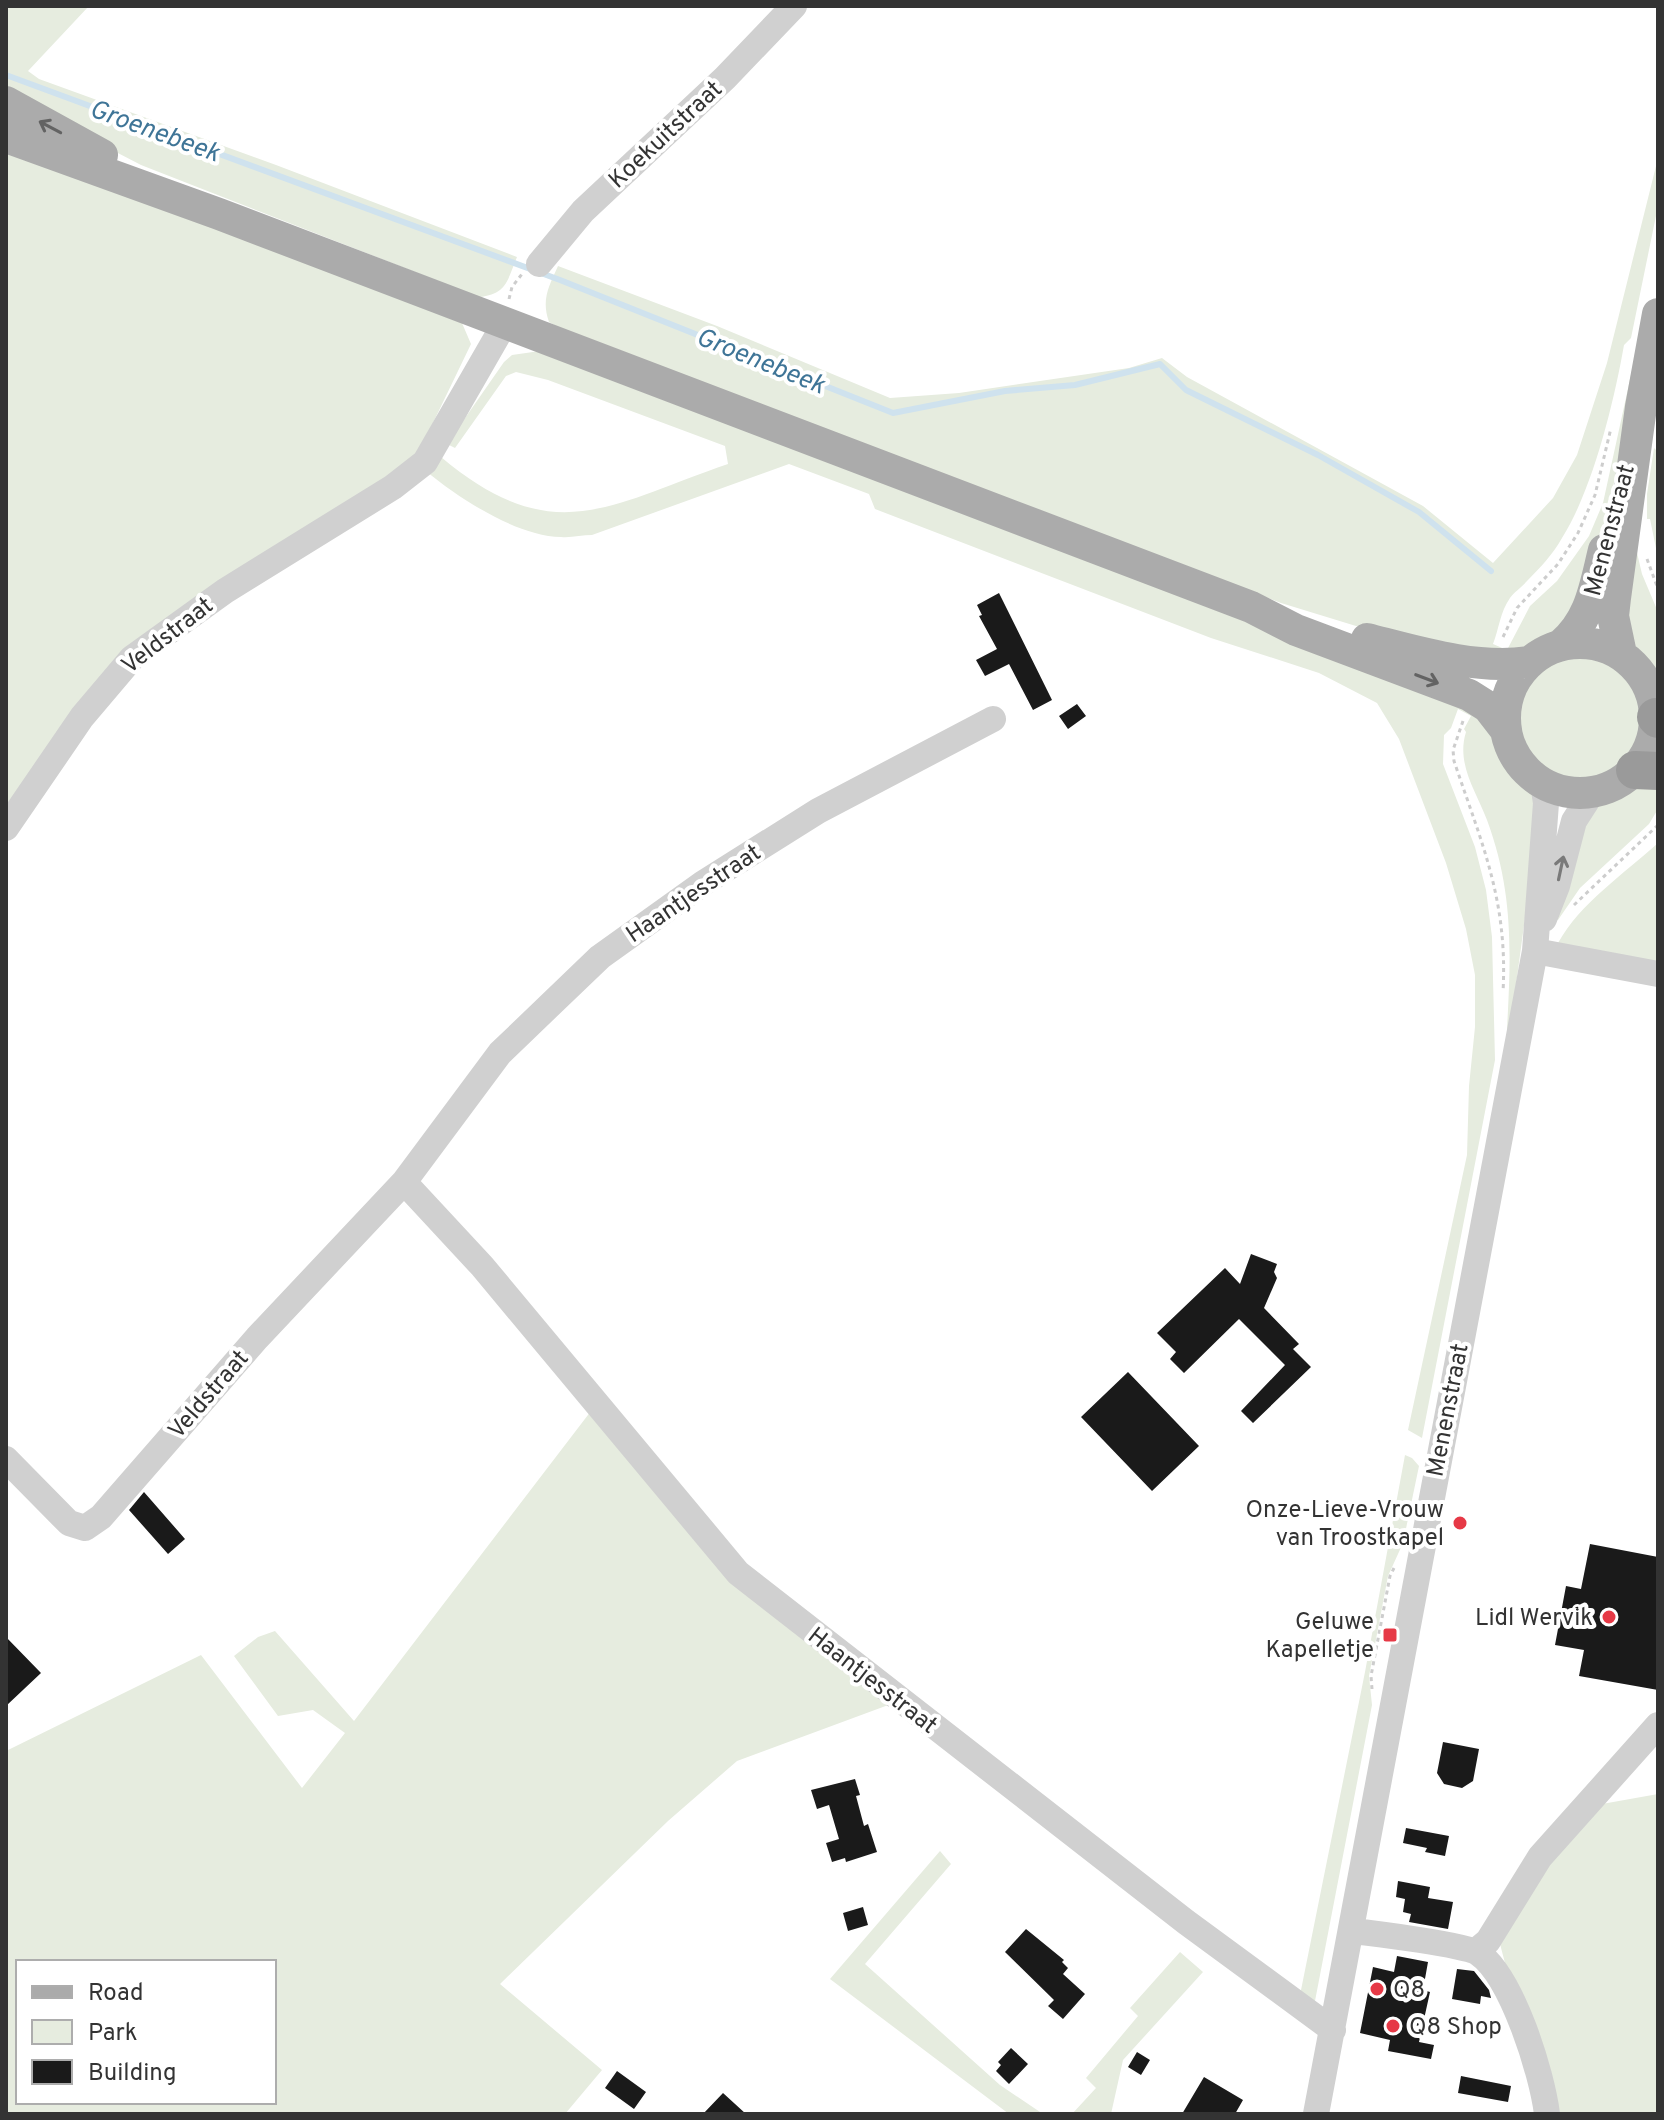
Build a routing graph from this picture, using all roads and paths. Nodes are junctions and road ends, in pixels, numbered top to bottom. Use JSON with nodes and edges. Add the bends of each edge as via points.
{"nodes":[{"id":1,"x":794,"y":6,"type":"edge"},
{"id":2,"x":6,"y":102,"type":"edge"},
{"id":3,"x":6,"y":137,"type":"edge"},
{"id":4,"x":219,"y":214,"type":"junction"},
{"id":5,"x":539,"y":264,"type":"joint"},
{"id":6,"x":1658,"y":314,"type":"edge"},
{"id":7,"x":505,"y":323,"type":"junction"},
{"id":8,"x":1641,"y":407,"type":"junction"},
{"id":9,"x":1611,"y":429,"type":"dead end"},
{"id":10,"x":1251,"y":607,"type":"junction"},
{"id":11,"x":1561,"y":645,"type":"junction"},
{"id":12,"x":1498,"y":647,"type":"dead end"},
{"id":13,"x":1621,"y":654,"type":"junction"},
{"id":14,"x":1529,"y":662,"type":"junction"},
{"id":15,"x":1657,"y":718,"type":"edge"},
{"id":16,"x":993,"y":719,"type":"dead end"},
{"id":17,"x":1463,"y":721,"type":"dead end"},
{"id":18,"x":1505,"y":729,"type":"junction"},
{"id":19,"x":1647,"y":770,"type":"edge"},
{"id":20,"x":1543,"y":783,"type":"junction"},
{"id":21,"x":1592,"y":793,"type":"junction"},
{"id":22,"x":1658,"y":825,"type":"edge"},
{"id":23,"x":6,"y":828,"type":"edge"},
{"id":24,"x":1568,"y":912,"type":"dead end"},
{"id":25,"x":1536,"y":946,"type":"junction"},
{"id":26,"x":1658,"y":974,"type":"edge"},
{"id":27,"x":1502,"y":1000,"type":"dead end"},
{"id":28,"x":442,"y":1131,"type":"joint"},
{"id":29,"x":404,"y":1182,"type":"junction"},
{"id":30,"x":6,"y":1459,"type":"edge"},
{"id":31,"x":1658,"y":1725,"type":"edge"},
{"id":32,"x":1351,"y":1931,"type":"junction"},
{"id":33,"x":1476,"y":1951,"type":"junction"},
{"id":34,"x":1333,"y":2030,"type":"junction"},
{"id":35,"x":1316,"y":2114,"type":"edge"},
{"id":36,"x":1547,"y":2114,"type":"edge"}],
"edges":[{"from":1,"to":5,"type":"street","name":"Koekuitstraat","via":[[583,211]]},
{"from":4,"to":2,"type":"main road","one_way":true},
{"from":3,"to":4,"type":"main road"},
{"from":4,"to":7,"type":"main road"},
{"from":5,"to":7,"type":"path","via":[[531,262],[512,287]]},
{"from":6,"to":8,"type":"main road","name":"Menenstraat"},
{"from":7,"to":10,"type":"main road"},
{"from":7,"to":23,"type":"street","name":"Veldstraat","via":[[425,462],[132,658],[82,717]]},
{"from":8,"to":11,"type":"main road","name":"Menenstraat","via":[[1590,601],[1576,632]]},
{"from":8,"to":13,"type":"main road","name":"Menenstraat","via":[[1613,616]]},
{"from":9,"to":12,"type":"path","via":[[1595,495],[1578,533],[1558,564],[1517,608]]},
{"from":10,"to":14,"type":"main road","via":[[1474,662]]},
{"from":10,"to":18,"type":"main road","one_way":true,"via":[[1296,630],[1469,695],[1488,707]]},
{"from":11,"to":13,"type":"main road","via":[[1602,645]]},
{"from":11,"to":14,"type":"main road"},
{"from":13,"to":15,"type":"main road","via":[[1646,681]]},
{"from":14,"to":18,"type":"main road","via":[[1509,693]]},
{"from":15,"to":19,"type":"main road","via":[[1646,754]]},
{"from":16,"to":28,"type":"street","name":"Haantjesstraat","via":[[818,811],[600,957],[500,1053]]},
{"from":17,"to":27,"type":"path","via":[[1454,761],[1494,879],[1503,941]]},
{"from":18,"to":20,"type":"main road","via":[[1518,761]]},
{"from":19,"to":21,"type":"main road"},
{"from":20,"to":21,"type":"main road"},
{"from":20,"to":25,"type":"street","name":"Menenstraat"},
{"from":25,"to":21,"type":"street","name":"Menenstraat","one_way":true,"via":[[1574,821]]},
{"from":22,"to":24,"type":"path"},
{"from":25,"to":26,"type":"street"},
{"from":25,"to":32,"type":"street","name":"Menenstraat"},
{"from":28,"to":29,"type":"street","name":"Veldstraat"},
{"from":29,"to":30,"type":"street","name":"Veldstraat","via":[[257,1338],[101,1517],[85,1528],[69,1523]]},
{"from":29,"to":34,"type":"street","name":"Haantjesstraat","via":[[747,1581]]},
{"from":31,"to":33,"type":"street","via":[[1540,1857],[1488,1941]]},
{"from":32,"to":33,"type":"street"},
{"from":32,"to":34,"type":"street","name":"Menenstraat"},
{"from":33,"to":36,"type":"street","via":[[1498,1972],[1517,2015],[1536,2059]]},
{"from":34,"to":35,"type":"street","name":"Menenstraat"}]}
